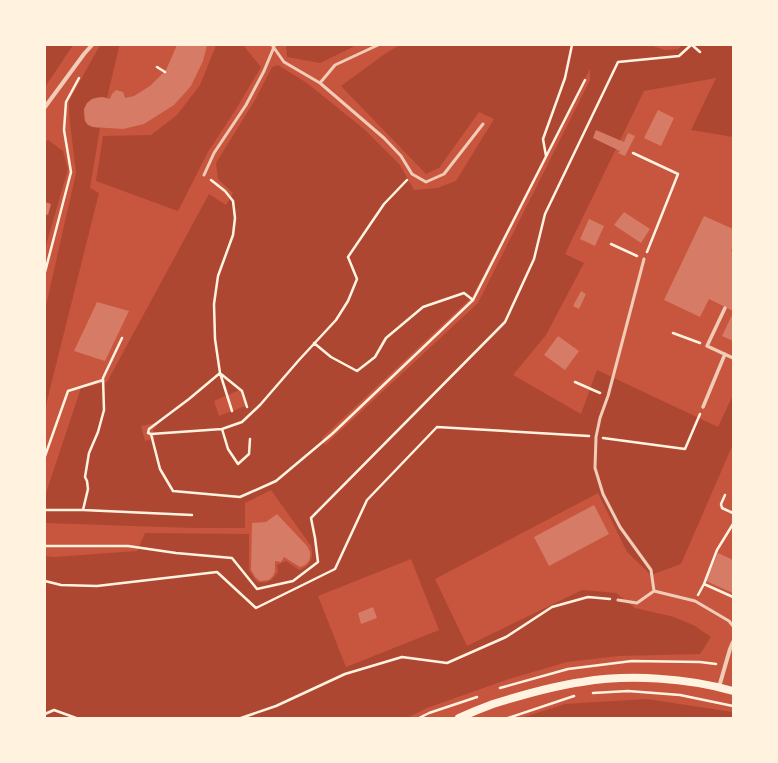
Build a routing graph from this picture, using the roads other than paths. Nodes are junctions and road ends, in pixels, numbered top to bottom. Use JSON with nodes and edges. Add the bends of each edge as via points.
{"nodes":[{"id":1,"x":92,"y":45,"type":"edge"},
{"id":2,"x":378,"y":45,"type":"edge"},
{"id":3,"x":273,"y":46,"type":"edge"},
{"id":4,"x":320,"y":83,"type":"junction"},
{"id":5,"x":45,"y":107,"type":"edge"},
{"id":6,"x":484,"y":124,"type":"dead end"},
{"id":7,"x":204,"y":175,"type":"road end"},
{"id":8,"x":644,"y":259,"type":"road end"},
{"id":9,"x":725,"y":308,"type":"dead end"},
{"id":10,"x":725,"y":354,"type":"junction"},
{"id":11,"x":733,"y":358,"type":"edge"},
{"id":12,"x":703,"y":407,"type":"road end"},
{"id":13,"x":654,"y":591,"type":"junction"},
{"id":14,"x":618,"y":600,"type":"road end"},
{"id":15,"x":733,"y":626,"type":"edge"},
{"id":16,"x":733,"y":642,"type":"edge"},
{"id":17,"x":719,"y":687,"type":"junction"},
{"id":18,"x":733,"y":691,"type":"edge"},
{"id":19,"x":459,"y":718,"type":"edge"}],
"edges":[{"from":1,"to":5,"type":"street"},
{"from":2,"to":4,"type":"lane","via":[[335,65]]},
{"from":3,"to":4,"type":"lane","via":[[284,62]]},
{"from":3,"to":7,"type":"lane","via":[[264,71],[246,105],[214,153]]},
{"from":4,"to":6,"type":"lane","via":[[384,138],[401,156],[412,174],[426,182],[444,174]]},
{"from":8,"to":13,"type":"lane","via":[[600,418],[596,437],[595,468],[603,494],[620,527],[651,570]]},
{"from":9,"to":10,"type":"street","via":[[707,346]]},
{"from":10,"to":11,"type":"street"},
{"from":10,"to":12,"type":"street"},
{"from":13,"to":14,"type":"lane","via":[[638,603]]},
{"from":13,"to":15,"type":"lane","via":[[695,601]]},
{"from":16,"to":17,"type":"street"},
{"from":17,"to":18,"type":"main road"},
{"from":17,"to":19,"type":"main road","via":[[682,681],[634,678],[583,682],[492,704]]}]}
